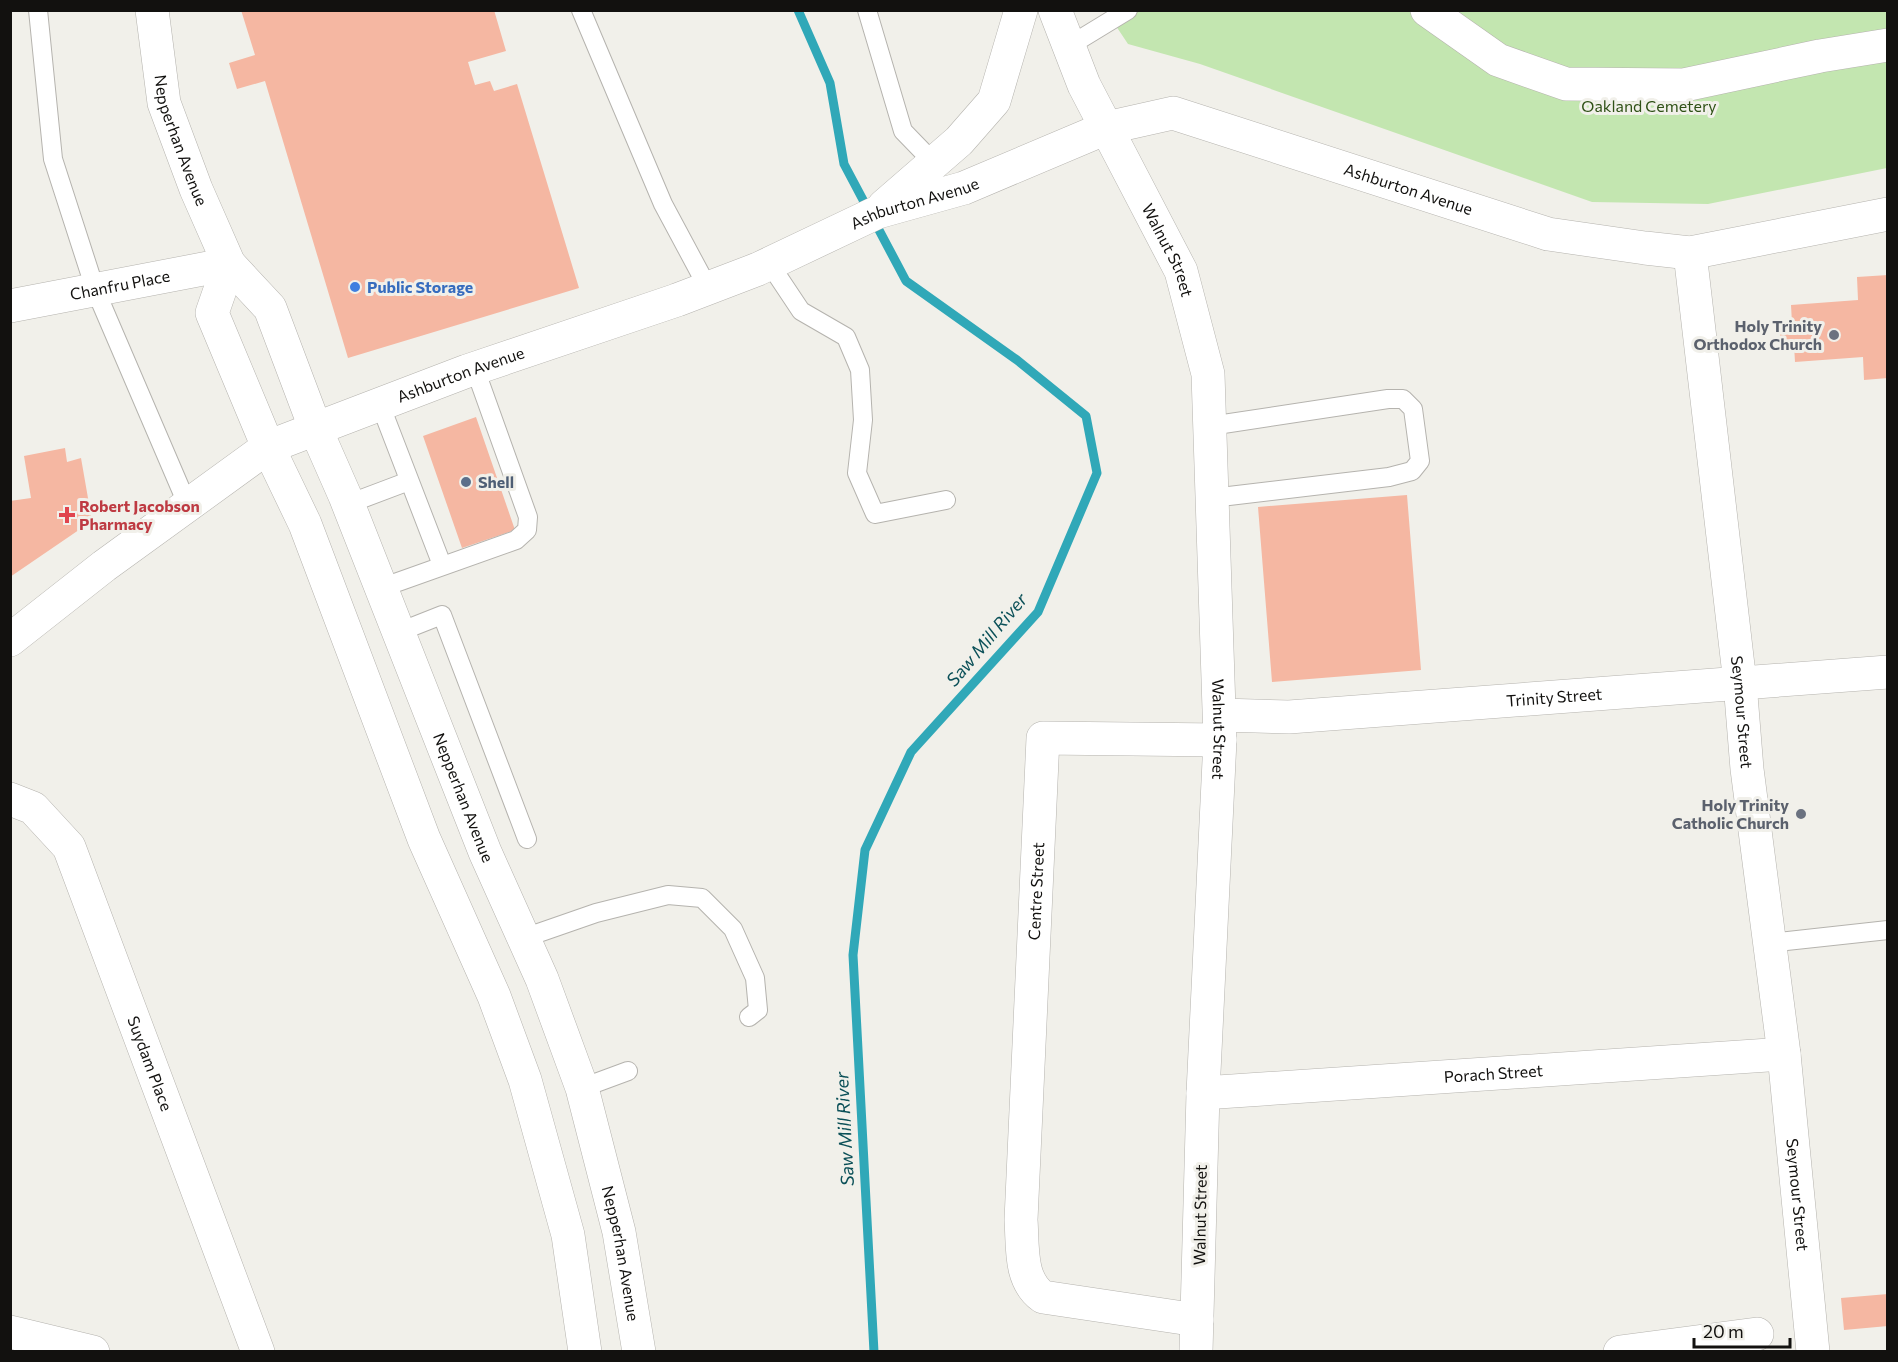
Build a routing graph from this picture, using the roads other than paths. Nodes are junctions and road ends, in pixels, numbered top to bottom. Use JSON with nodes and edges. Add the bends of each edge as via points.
{"nodes":[{"id":1,"x":38,"y":10,"type":"edge"},
{"id":2,"x":152,"y":10,"type":"edge"},
{"id":3,"x":581,"y":10,"type":"edge"},
{"id":4,"x":867,"y":10,"type":"edge"},
{"id":5,"x":1021,"y":10,"type":"edge"},
{"id":6,"x":1055,"y":10,"type":"edge"},
{"id":7,"x":1128,"y":10,"type":"edge"},
{"id":8,"x":1427,"y":10,"type":"edge"},
{"id":9,"x":1887,"y":45,"type":"edge"},
{"id":10,"x":1069,"y":46,"type":"junction"},
{"id":11,"x":1106,"y":128,"type":"junction"},
{"id":12,"x":934,"y":163,"type":"junction"},
{"id":13,"x":878,"y":212,"type":"junction"},
{"id":14,"x":1887,"y":214,"type":"edge"},
{"id":15,"x":1690,"y":253,"type":"junction"},
{"id":16,"x":769,"y":263,"type":"junction"},
{"id":17,"x":230,"y":264,"type":"junction"},
{"id":18,"x":708,"y":288,"type":"junction"},
{"id":19,"x":95,"y":290,"type":"junction"},
{"id":20,"x":10,"y":306,"type":"edge"},
{"id":21,"x":475,"y":369,"type":"junction"},
{"id":22,"x":380,"y":404,"type":"junction"},
{"id":23,"x":1210,"y":426,"type":"junction"},
{"id":24,"x":316,"y":430,"type":"junction"},
{"id":25,"x":268,"y":447,"type":"junction"},
{"id":26,"x":409,"y":481,"type":"junction"},
{"id":27,"x":1212,"y":498,"type":"junction"},
{"id":28,"x":946,"y":500,"type":"dead end"},
{"id":29,"x":348,"y":504,"type":"junction"},
{"id":30,"x":188,"y":506,"type":"junction"},
{"id":31,"x":442,"y":565,"type":"junction"},
{"id":32,"x":381,"y":588,"type":"junction"},
{"id":33,"x":399,"y":632,"type":"junction"},
{"id":34,"x":10,"y":640,"type":"edge"},
{"id":35,"x":1887,"y":672,"type":"edge"},
{"id":36,"x":1740,"y":683,"type":"junction"},
{"id":37,"x":1220,"y":727,"type":"junction"},
{"id":38,"x":10,"y":799,"type":"edge"},
{"id":39,"x":526,"y":839,"type":"dead end"},
{"id":40,"x":1887,"y":930,"type":"edge"},
{"id":41,"x":524,"y":938,"type":"junction"},
{"id":42,"x":1769,"y":943,"type":"junction"},
{"id":43,"x":748,"y":1017,"type":"dead end"},
{"id":44,"x":1784,"y":1054,"type":"junction"},
{"id":45,"x":628,"y":1071,"type":"dead end"},
{"id":46,"x":582,"y":1088,"type":"junction"},
{"id":47,"x":1203,"y":1093,"type":"junction"},
{"id":48,"x":10,"y":1332,"type":"edge"},
{"id":49,"x":1757,"y":1334,"type":"dead end"},
{"id":50,"x":1196,"y":1336,"type":"edge"},
{"id":51,"x":93,"y":1352,"type":"edge"},
{"id":52,"x":258,"y":1352,"type":"edge"},
{"id":53,"x":585,"y":1352,"type":"edge"},
{"id":54,"x":639,"y":1352,"type":"edge"},
{"id":55,"x":1620,"y":1352,"type":"edge"},
{"id":56,"x":1814,"y":1352,"type":"edge"}],
"edges":[{"from":1,"to":19,"type":"lane","via":[[53,159]]},
{"from":2,"to":17,"type":"street","name":"Nepperhan Avenue","via":[[164,103],[196,189]]},
{"from":3,"to":18,"type":"lane","via":[[663,204]]},
{"from":4,"to":12,"type":"lane","via":[[903,131]]},
{"from":5,"to":12,"type":"street","via":[[994,101]]},
{"from":6,"to":10,"type":"street","name":"Walnut Street"},
{"from":7,"to":10,"type":"lane"},
{"from":8,"to":9,"type":"street","via":[[1498,60],[1566,84],[1684,85]]},
{"from":10,"to":11,"type":"street","name":"Walnut Street"},
{"from":11,"to":13,"type":"street","name":"Ashburton Avenue","via":[[964,188]]},
{"from":11,"to":15,"type":"street","name":"Ashburton Avenue","via":[[1173,113],[1548,234]]},
{"from":11,"to":23,"type":"street","name":"Walnut Street","via":[[1181,271],[1208,374]]},
{"from":12,"to":13,"type":"street"},
{"from":13,"to":16,"type":"street","name":"Ashburton Avenue"},
{"from":14,"to":15,"type":"street","name":"Ashburton Avenue"},
{"from":15,"to":36,"type":"street","name":"Seymour Street"},
{"from":16,"to":18,"type":"street","name":"Ashburton Avenue"},
{"from":16,"to":28,"type":"lane","via":[[801,311],[846,337],[860,370],[863,420],[857,473],[875,514]]},
{"from":17,"to":19,"type":"street","name":"Chanfru Place"},
{"from":17,"to":24,"type":"street","name":"Nepperhan Avenue","via":[[270,308]]},
{"from":17,"to":25,"type":"street","via":[[212,313]]},
{"from":18,"to":21,"type":"street","name":"Ashburton Avenue"},
{"from":19,"to":20,"type":"street","name":"Chanfru Place"},
{"from":19,"to":30,"type":"lane"},
{"from":21,"to":22,"type":"street","name":"Ashburton Avenue"},
{"from":21,"to":31,"type":"lane","via":[[528,517],[527,530],[516,540]]},
{"from":22,"to":24,"type":"street","name":"Ashburton Avenue"},
{"from":22,"to":26,"type":"lane"},
{"from":23,"to":27,"type":"street","name":"Walnut Street"},
{"from":23,"to":27,"type":"lane","via":[[1403,399],[1413,409],[1420,461],[1412,471],[1389,477]]},
{"from":24,"to":25,"type":"street","name":"Ashburton Avenue"},
{"from":24,"to":29,"type":"street","name":"Nepperhan Avenue"},
{"from":25,"to":30,"type":"street","name":"Ashburton Avenue"},
{"from":25,"to":53,"type":"street","via":[[305,524],[424,839],[494,996],[525,1080],[568,1236]]},
{"from":26,"to":29,"type":"lane"},
{"from":26,"to":31,"type":"lane"},
{"from":27,"to":37,"type":"street","name":"Walnut Street"},
{"from":29,"to":32,"type":"street","name":"Nepperhan Avenue"},
{"from":30,"to":34,"type":"street","name":"Ashburton Avenue"},
{"from":31,"to":32,"type":"lane"},
{"from":32,"to":33,"type":"street","name":"Nepperhan Avenue"},
{"from":33,"to":39,"type":"lane","via":[[442,615]]},
{"from":33,"to":41,"type":"street","name":"Nepperhan Avenue"},
{"from":35,"to":36,"type":"street","name":"Trinity Street"},
{"from":36,"to":37,"type":"street","name":"Trinity Street","via":[[1289,717]]},
{"from":36,"to":42,"type":"street","name":"Seymour Street"},
{"from":37,"to":47,"type":"street","name":"Walnut Street"},
{"from":37,"to":50,"type":"street","name":"Centre Street","via":[[1043,738],[1021,1220],[1025,1272],[1033,1290],[1043,1297]]},
{"from":38,"to":52,"type":"street","name":"Suydam Place","via":[[33,808],[69,847]]},
{"from":40,"to":42,"type":"lane"},
{"from":41,"to":43,"type":"lane","via":[[596,913],[668,896],[702,898],[732,929],[755,978],[758,1010]]},
{"from":41,"to":46,"type":"street","name":"Nepperhan Avenue"},
{"from":42,"to":44,"type":"street","name":"Seymour Street"},
{"from":44,"to":47,"type":"street","name":"Porach Street"},
{"from":44,"to":56,"type":"street","name":"Seymour Street"},
{"from":45,"to":46,"type":"lane"},
{"from":46,"to":54,"type":"street","name":"Nepperhan Avenue","via":[[619,1232]]},
{"from":47,"to":50,"type":"street","name":"Walnut Street"},
{"from":48,"to":51,"type":"street"},
{"from":49,"to":55,"type":"street"}]}
